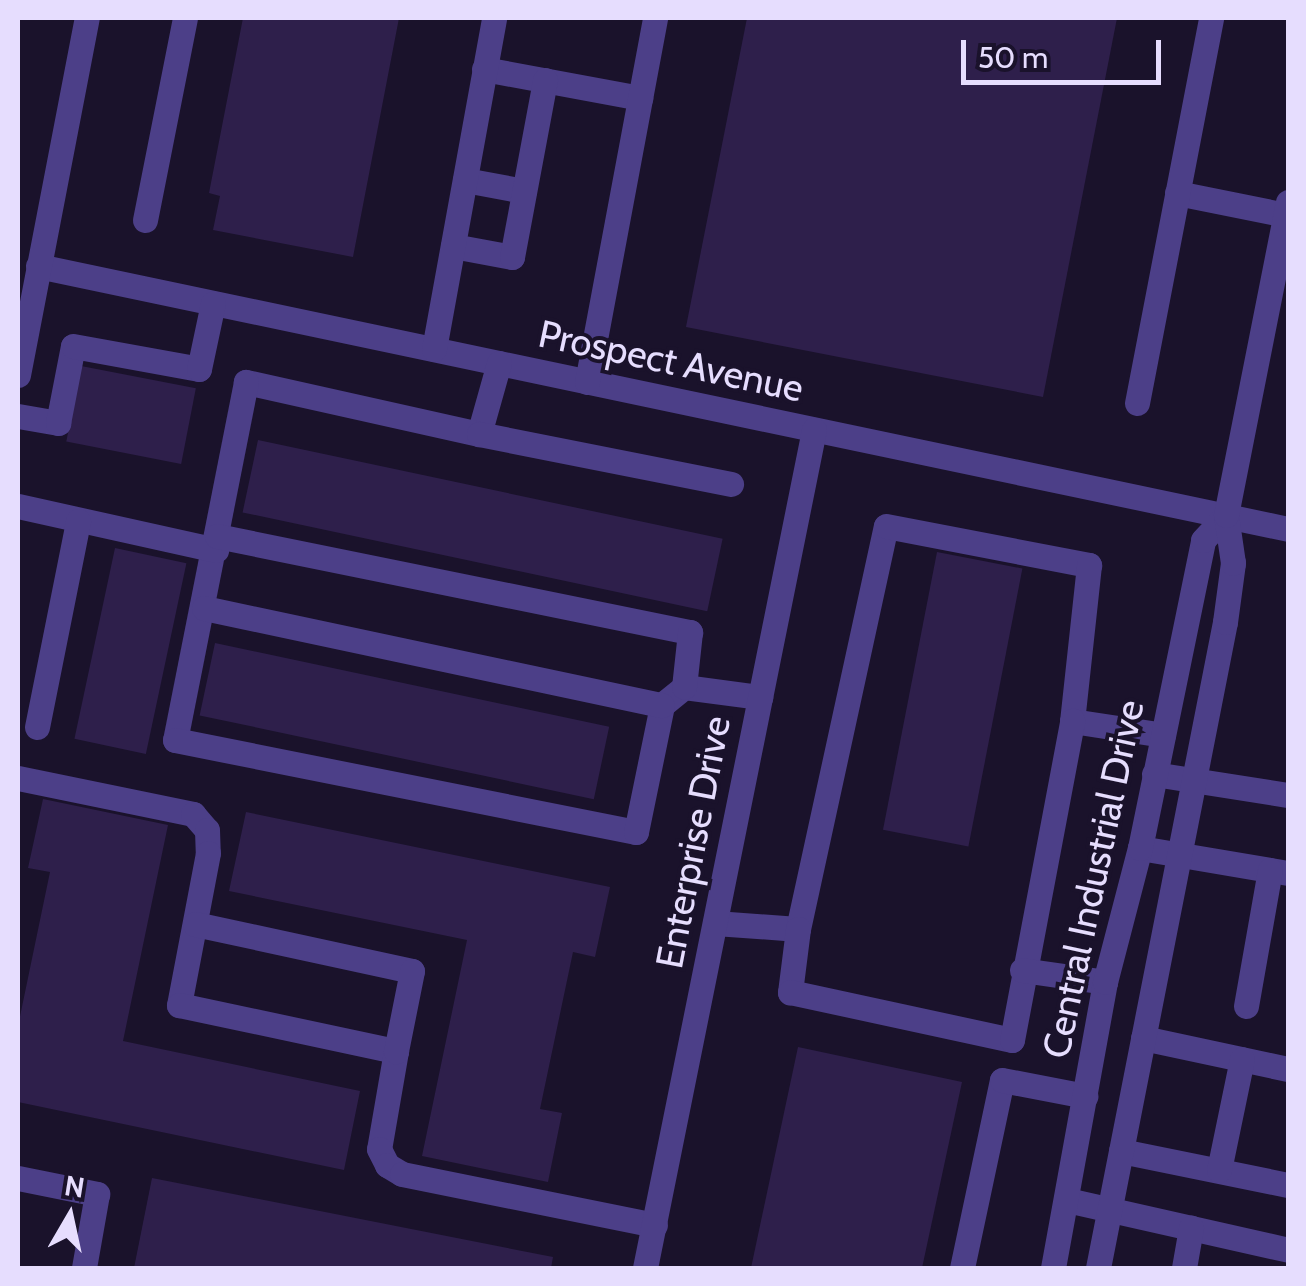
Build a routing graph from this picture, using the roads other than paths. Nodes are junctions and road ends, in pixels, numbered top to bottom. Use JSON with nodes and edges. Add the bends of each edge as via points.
{"nodes":[{"id":1,"x":87,"y":18,"type":"edge"},
{"id":2,"x":185,"y":18,"type":"edge"},
{"id":3,"x":494,"y":18,"type":"edge"},
{"id":4,"x":654,"y":18,"type":"edge"},
{"id":5,"x":1211,"y":18,"type":"edge"},
{"id":6,"x":484,"y":69,"type":"junction"},
{"id":7,"x":545,"y":80,"type":"junction"},
{"id":8,"x":640,"y":98,"type":"junction"},
{"id":9,"x":465,"y":180,"type":"junction"},
{"id":10,"x":524,"y":191,"type":"junction"},
{"id":11,"x":1177,"y":193,"type":"junction"},
{"id":12,"x":1287,"y":208,"type":"edge"},
{"id":13,"x":145,"y":220,"type":"dead end"},
{"id":14,"x":452,"y":246,"type":"junction"},
{"id":15,"x":38,"y":266,"type":"junction"},
{"id":16,"x":213,"y":303,"type":"junction"},
{"id":17,"x":434,"y":348,"type":"junction"},
{"id":18,"x":498,"y":363,"type":"junction"},
{"id":19,"x":18,"y":375,"type":"edge"},
{"id":20,"x":587,"y":382,"type":"junction"},
{"id":21,"x":1137,"y":403,"type":"dead end"},
{"id":22,"x":18,"y":416,"type":"edge"},
{"id":23,"x":814,"y":430,"type":"junction"},
{"id":24,"x":479,"y":434,"type":"junction"},
{"id":25,"x":731,"y":484,"type":"dead end"},
{"id":26,"x":18,"y":506,"type":"edge"},
{"id":27,"x":1226,"y":515,"type":"junction"},
{"id":28,"x":78,"y":521,"type":"junction"},
{"id":29,"x":1288,"y":529,"type":"edge"},
{"id":30,"x":217,"y":543,"type":"junction"},
{"id":31,"x":204,"y":608,"type":"junction"},
{"id":32,"x":684,"y":687,"type":"junction"},
{"id":33,"x":760,"y":696,"type":"junction"},
{"id":34,"x":662,"y":705,"type":"junction"},
{"id":35,"x":1072,"y":721,"type":"junction"},
{"id":36,"x":37,"y":727,"type":"dead end"},
{"id":37,"x":1163,"y":735,"type":"junction"},
{"id":38,"x":1154,"y":774,"type":"junction"},
{"id":39,"x":18,"y":778,"type":"edge"},
{"id":40,"x":1194,"y":780,"type":"junction"},
{"id":41,"x":1288,"y":795,"type":"edge"},
{"id":42,"x":1140,"y":848,"type":"junction"},
{"id":43,"x":1179,"y":854,"type":"junction"},
{"id":44,"x":1279,"y":872,"type":"edge"},
{"id":45,"x":715,"y":923,"type":"junction"},
{"id":46,"x":195,"y":924,"type":"junction"},
{"id":47,"x":798,"y":929,"type":"junction"},
{"id":48,"x":1022,"y":970,"type":"junction"},
{"id":49,"x":1105,"y":982,"type":"junction"},
{"id":50,"x":1246,"y":1006,"type":"dead end"},
{"id":51,"x":1143,"y":1038,"type":"junction"},
{"id":52,"x":396,"y":1051,"type":"junction"},
{"id":53,"x":1242,"y":1059,"type":"junction"},
{"id":54,"x":1288,"y":1070,"type":"edge"},
{"id":55,"x":1085,"y":1096,"type":"junction"},
{"id":56,"x":1121,"y":1151,"type":"junction"},
{"id":57,"x":1219,"y":1170,"type":"junction"},
{"id":58,"x":18,"y":1178,"type":"edge"},
{"id":59,"x":1288,"y":1185,"type":"edge"},
{"id":60,"x":1068,"y":1200,"type":"junction"},
{"id":61,"x":1110,"y":1210,"type":"junction"},
{"id":62,"x":655,"y":1225,"type":"junction"},
{"id":63,"x":1191,"y":1228,"type":"junction"},
{"id":64,"x":1288,"y":1250,"type":"edge"},
{"id":65,"x":84,"y":1268,"type":"edge"},
{"id":66,"x":645,"y":1268,"type":"edge"},
{"id":67,"x":962,"y":1268,"type":"edge"},
{"id":68,"x":1053,"y":1268,"type":"edge"},
{"id":69,"x":1098,"y":1268,"type":"edge"},
{"id":70,"x":1184,"y":1268,"type":"edge"}],
"edges":[{"from":1,"to":15,"type":"street"},
{"from":2,"to":13,"type":"street"},
{"from":3,"to":6,"type":"street"},
{"from":4,"to":8,"type":"street"},
{"from":5,"to":11,"type":"street"},
{"from":6,"to":7,"type":"street"},
{"from":6,"to":9,"type":"street"},
{"from":7,"to":8,"type":"street"},
{"from":7,"to":10,"type":"street"},
{"from":8,"to":20,"type":"street"},
{"from":9,"to":10,"type":"street"},
{"from":9,"to":14,"type":"street"},
{"from":10,"to":14,"type":"street","via":[[512,257]]},
{"from":11,"to":12,"type":"street"},
{"from":11,"to":21,"type":"street"},
{"from":12,"to":27,"type":"street","name":"Central Industrial Drive"},
{"from":14,"to":17,"type":"street"},
{"from":15,"to":16,"type":"street","name":"Prospect Avenue"},
{"from":15,"to":19,"type":"street"},
{"from":16,"to":17,"type":"street","name":"Prospect Avenue"},
{"from":16,"to":22,"type":"street","via":[[199,369],[73,346],[58,423]]},
{"from":17,"to":18,"type":"street","name":"Prospect Avenue"},
{"from":18,"to":20,"type":"street","name":"Prospect Avenue"},
{"from":18,"to":24,"type":"street"},
{"from":20,"to":23,"type":"street","name":"Prospect Avenue"},
{"from":23,"to":27,"type":"street","name":"Prospect Avenue"},
{"from":23,"to":33,"type":"street","name":"Enterprise Drive"},
{"from":24,"to":25,"type":"street"},
{"from":24,"to":30,"type":"street","via":[[246,382]]},
{"from":26,"to":28,"type":"street"},
{"from":27,"to":29,"type":"street","name":"Prospect Avenue"},
{"from":27,"to":37,"type":"street","name":"Central Industrial Drive","via":[[1203,540]]},
{"from":27,"to":40,"type":"street","name":"Central Industrial Drive","via":[[1233,563]]},
{"from":28,"to":30,"type":"street"},
{"from":28,"to":36,"type":"street"},
{"from":30,"to":31,"type":"street"},
{"from":30,"to":32,"type":"street","via":[[690,632]]},
{"from":31,"to":34,"type":"street"},
{"from":31,"to":34,"type":"street","via":[[175,740],[636,832]]},
{"from":32,"to":33,"type":"street"},
{"from":32,"to":34,"type":"street"},
{"from":33,"to":45,"type":"street","name":"Enterprise Drive"},
{"from":35,"to":37,"type":"street"},
{"from":35,"to":47,"type":"street","via":[[1090,565],[886,526]]},
{"from":35,"to":48,"type":"street"},
{"from":37,"to":38,"type":"street","name":"Central Industrial Drive"},
{"from":38,"to":40,"type":"street"},
{"from":38,"to":42,"type":"street","name":"Central Industrial Drive"},
{"from":39,"to":46,"type":"street","via":[[192,814],[206,830],[208,854]]},
{"from":40,"to":41,"type":"street"},
{"from":40,"to":43,"type":"street","name":"Central Industrial Drive"},
{"from":42,"to":43,"type":"street"},
{"from":42,"to":49,"type":"street","name":"Central Industrial Drive"},
{"from":43,"to":44,"type":"street"},
{"from":43,"to":51,"type":"street","name":"Central Industrial Drive"},
{"from":44,"to":50,"type":"street"},
{"from":45,"to":47,"type":"street"},
{"from":45,"to":62,"type":"street","name":"Enterprise Drive"},
{"from":46,"to":52,"type":"street","via":[[412,971]]},
{"from":46,"to":52,"type":"street","via":[[179,1005]]},
{"from":47,"to":48,"type":"street","via":[[790,992],[1012,1040]]},
{"from":48,"to":49,"type":"street"},
{"from":49,"to":55,"type":"street","name":"Central Industrial Drive"},
{"from":51,"to":53,"type":"street"},
{"from":51,"to":56,"type":"street","name":"Central Industrial Drive"},
{"from":52,"to":62,"type":"street","via":[[379,1149],[387,1165],[402,1174]]},
{"from":53,"to":54,"type":"street"},
{"from":53,"to":57,"type":"street"},
{"from":55,"to":60,"type":"street","name":"Central Industrial Drive"},
{"from":55,"to":67,"type":"street","via":[[1002,1080]]},
{"from":56,"to":57,"type":"street"},
{"from":56,"to":61,"type":"street","name":"Central Industrial Drive"},
{"from":57,"to":59,"type":"street"},
{"from":58,"to":65,"type":"street","via":[[97,1194]]},
{"from":60,"to":61,"type":"street"},
{"from":60,"to":68,"type":"street","name":"Central Industrial Drive"},
{"from":61,"to":63,"type":"street"},
{"from":61,"to":69,"type":"street","name":"Central Industrial Drive"},
{"from":62,"to":66,"type":"street","name":"Enterprise Drive"},
{"from":63,"to":64,"type":"street"},
{"from":63,"to":70,"type":"street"}]}
